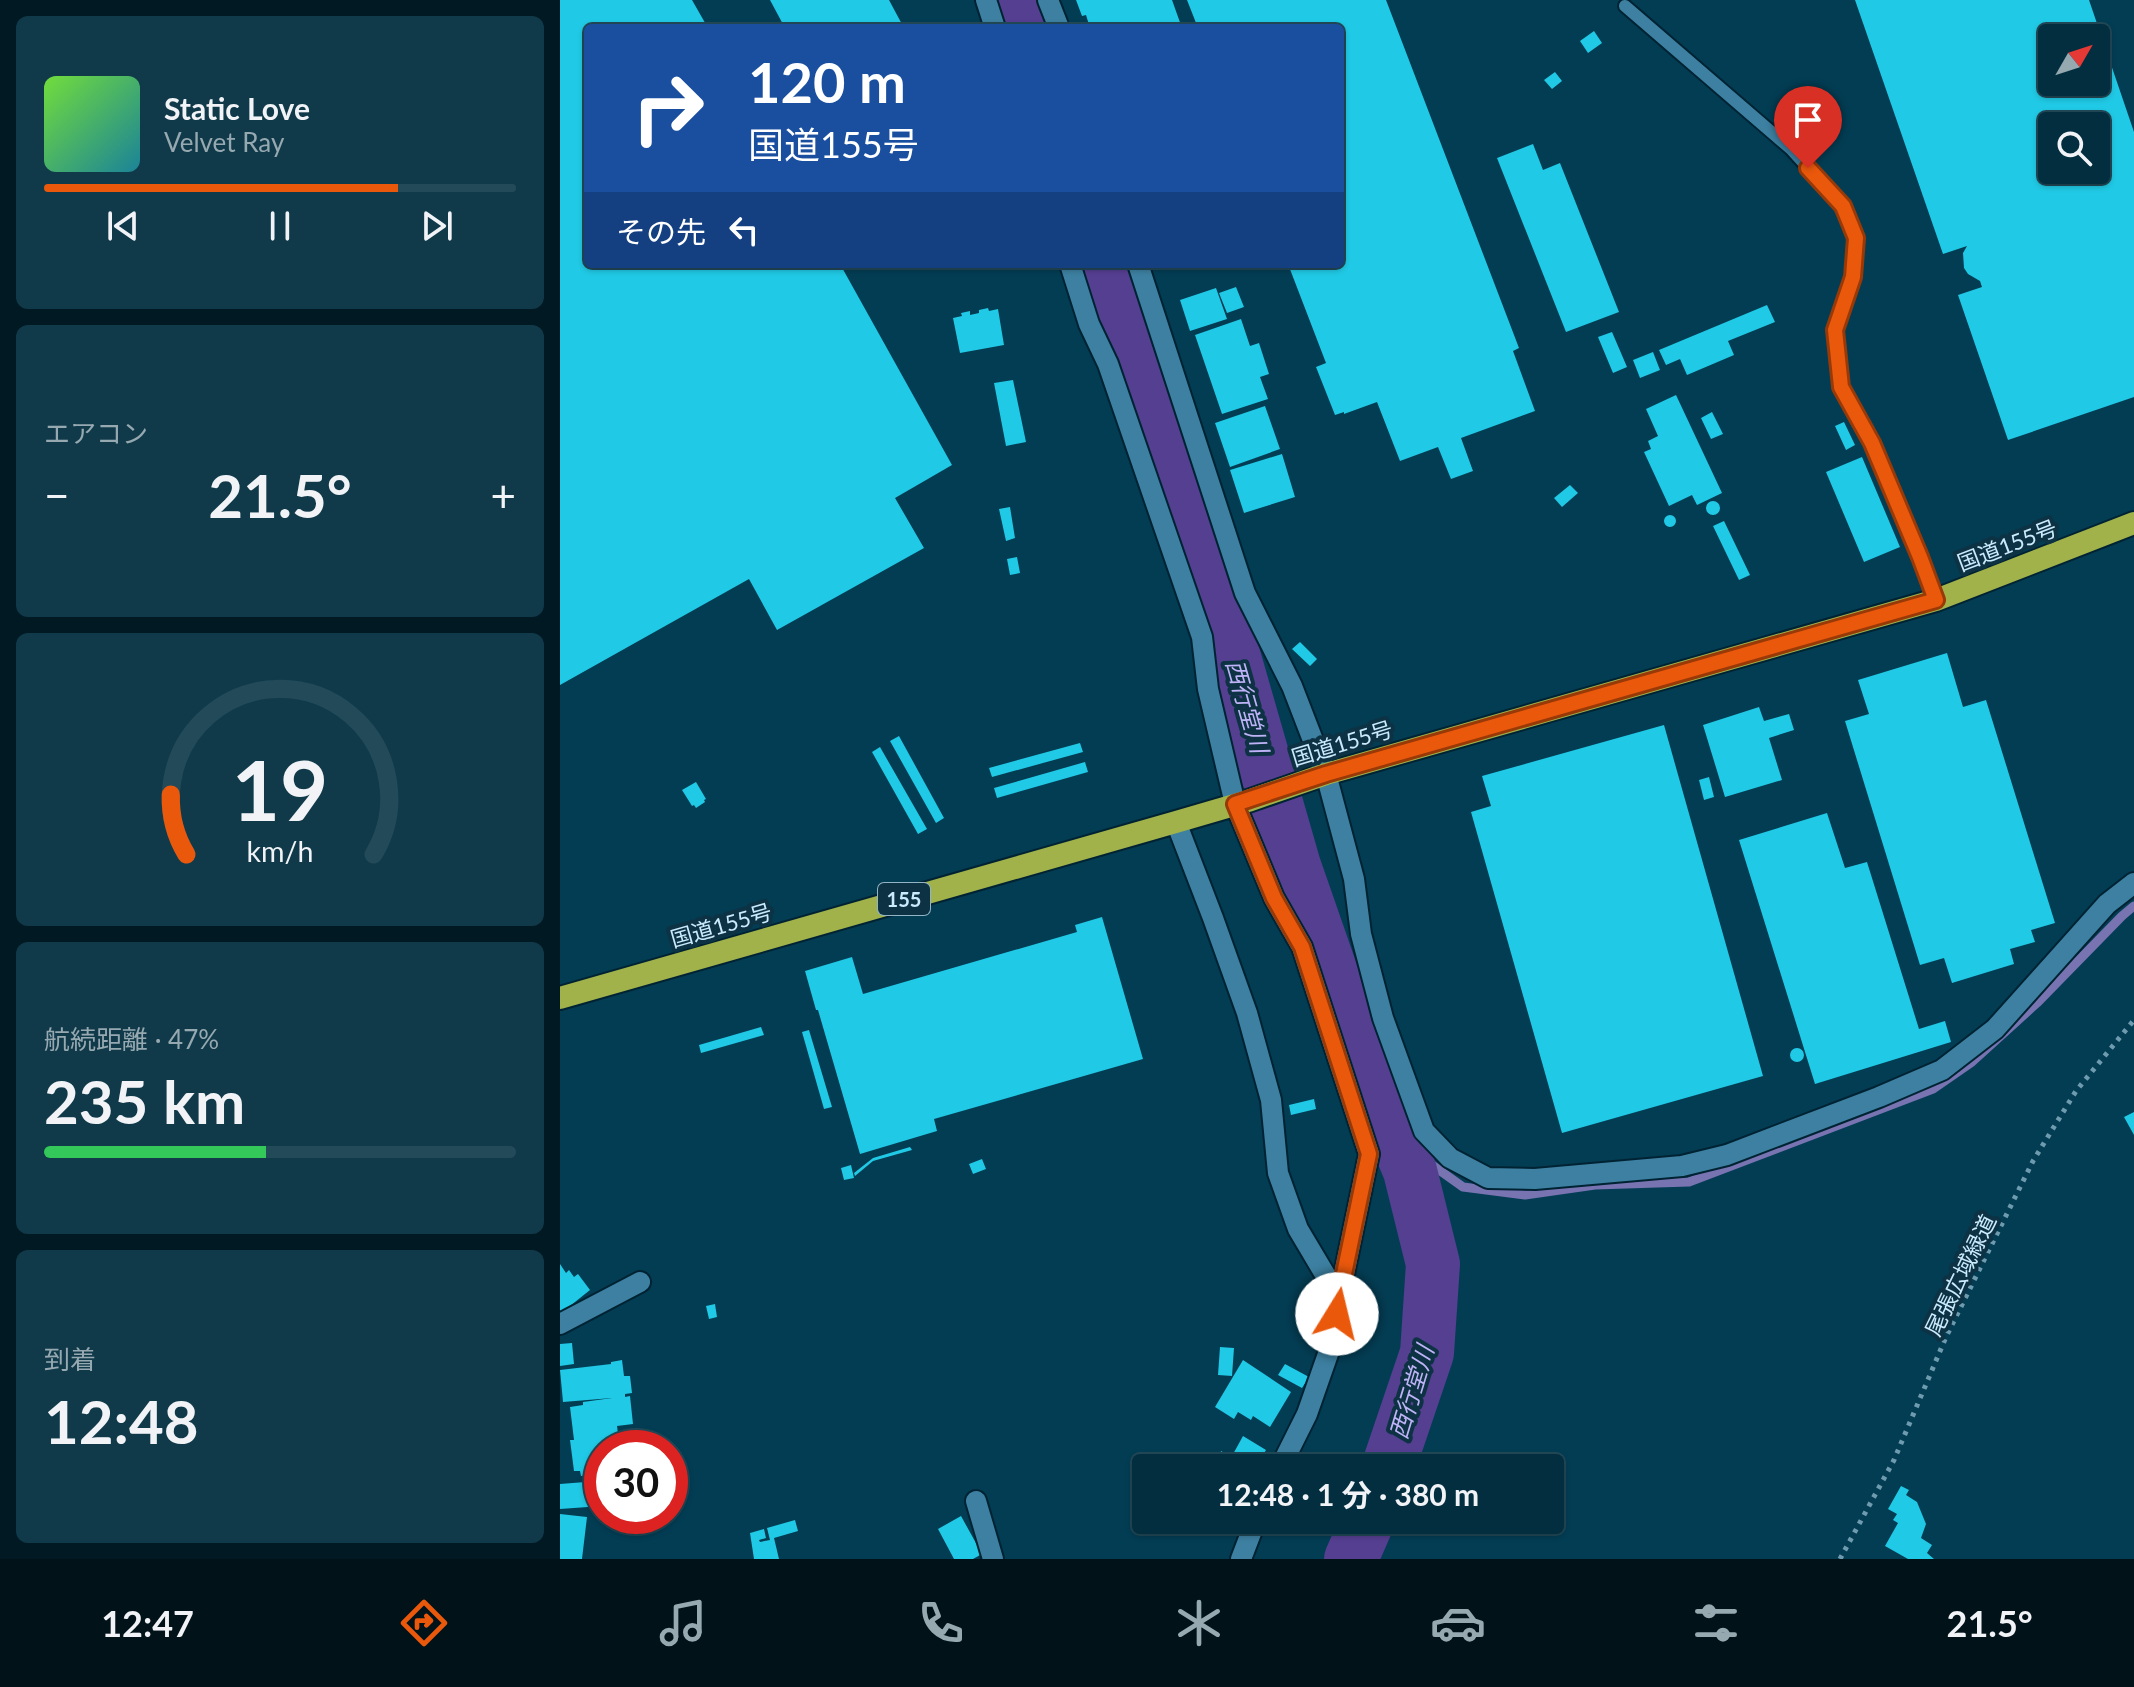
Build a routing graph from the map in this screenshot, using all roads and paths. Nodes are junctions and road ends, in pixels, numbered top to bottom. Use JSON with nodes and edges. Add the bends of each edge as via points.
{"nodes":[{"id":1,"x":986,"y":0,"type":"edge"},
{"id":2,"x":1048,"y":0,"type":"edge"},
{"id":3,"x":1625,"y":6,"type":"dead end"},
{"id":4,"x":994,"y":24,"type":"edge"},
{"id":5,"x":1057,"y":24,"type":"edge"},
{"id":6,"x":1071,"y":268,"type":"edge"},
{"id":7,"x":1139,"y":268,"type":"edge"},
{"id":8,"x":2134,"y":523,"type":"edge"},
{"id":9,"x":1936,"y":600,"type":"junction"},
{"id":10,"x":1322,"y":775,"type":"junction"},
{"id":11,"x":1242,"y":802,"type":"junction"},
{"id":12,"x":1176,"y":822,"type":"junction"},
{"id":13,"x":2134,"y":883,"type":"edge"},
{"id":14,"x":560,"y":998,"type":"edge"},
{"id":15,"x":2134,"y":1020,"type":"edge"},
{"id":16,"x":640,"y":1282,"type":"dead end"},
{"id":17,"x":1339,"y":1298,"type":"junction"},
{"id":18,"x":560,"y":1324,"type":"edge"},
{"id":19,"x":1287,"y":1454,"type":"edge"},
{"id":20,"x":976,"y":1501,"type":"dead end"},
{"id":21,"x":1251,"y":1534,"type":"edge"},
{"id":22,"x":993,"y":1559,"type":"edge"},
{"id":23,"x":1241,"y":1559,"type":"edge"},
{"id":24,"x":1840,"y":1559,"type":"edge"}],
"edges":[{"from":1,"to":4,"type":"street"},
{"from":2,"to":5,"type":"street"},
{"from":3,"to":9,"type":"lane","via":[[1791,149],[1843,206],[1856,238],[1853,277],[1835,330],[1841,387],[1872,443]]},
{"from":6,"to":11,"type":"street","via":[[1202,637],[1208,689]]},
{"from":7,"to":10,"type":"street","via":[[1245,593],[1292,686]]},
{"from":8,"to":9,"type":"highway","name":"国道155号","number":"155"},
{"from":9,"to":10,"type":"highway","name":"国道155号","number":"155"},
{"from":10,"to":11,"type":"highway","name":"国道155号","number":"155"},
{"from":10,"to":13,"type":"street","via":[[1354,879],[1361,934],[1383,1018],[1424,1131],[1450,1158],[1488,1178],[1682,1166],[1727,1155],[1942,1070],[1995,1029],[2107,904]]},
{"from":11,"to":12,"type":"highway","name":"国道155号","number":"155"},
{"from":11,"to":17,"type":"street","via":[[1274,898],[1302,947],[1369,1154]]},
{"from":12,"to":14,"type":"highway","name":"国道155号","number":"155"},
{"from":12,"to":17,"type":"street","via":[[1247,1013],[1271,1100],[1278,1173],[1298,1229]]},
{"from":15,"to":24,"type":"path","name":"尾張広域緑道","via":[[2076,1091],[2033,1161],[1946,1337],[1894,1460]]},
{"from":16,"to":18,"type":"street"},
{"from":17,"to":19,"type":"street","via":[[1336,1331]]},
{"from":20,"to":22,"type":"street"},
{"from":21,"to":23,"type":"street"}]}
